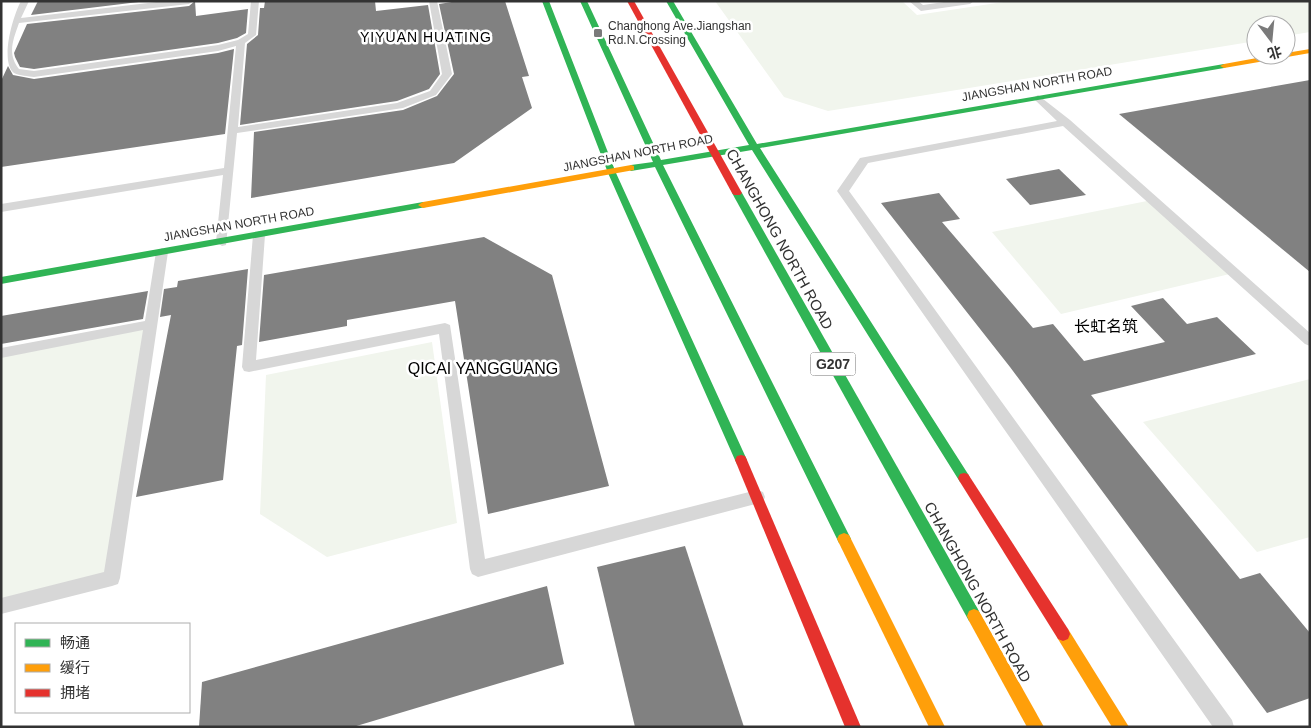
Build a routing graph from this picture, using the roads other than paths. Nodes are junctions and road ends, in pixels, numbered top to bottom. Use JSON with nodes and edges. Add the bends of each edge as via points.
{"nodes":[{"id":1,"x":25,"y":1,"type":"edge"},
{"id":2,"x":189,"y":1,"type":"edge"},
{"id":3,"x":255,"y":1,"type":"edge"},
{"id":4,"x":433,"y":1,"type":"edge"},
{"id":5,"x":545,"y":1,"type":"edge"},
{"id":6,"x":583,"y":1,"type":"edge"},
{"id":7,"x":630,"y":1,"type":"edge"},
{"id":8,"x":669,"y":1,"type":"edge"},
{"id":9,"x":913,"y":1,"type":"edge"},
{"id":10,"x":970,"y":1,"type":"edge"},
{"id":11,"x":16,"y":21,"type":"junction"},
{"id":12,"x":241,"y":42,"type":"junction"},
{"id":13,"x":1310,"y":51,"type":"edge"},
{"id":14,"x":1038,"y":98,"type":"junction"},
{"id":15,"x":1066,"y":122,"type":"junction"},
{"id":16,"x":232,"y":130,"type":"junction"},
{"id":17,"x":754,"y":146,"type":"junction"},
{"id":18,"x":714,"y":153,"type":"junction"},
{"id":19,"x":658,"y":164,"type":"junction"},
{"id":20,"x":228,"y":171,"type":"junction"},
{"id":21,"x":612,"y":173,"type":"junction"},
{"id":22,"x":1,"y":208,"type":"edge"},
{"id":23,"x":259,"y":235,"type":"junction"},
{"id":24,"x":222,"y":242,"type":"junction"},
{"id":25,"x":162,"y":252,"type":"junction"},
{"id":26,"x":1,"y":280,"type":"edge"},
{"id":27,"x":152,"y":324,"type":"junction"},
{"id":28,"x":1310,"y":341,"type":"edge"},
{"id":29,"x":1,"y":353,"type":"edge"},
{"id":30,"x":757,"y":497,"type":"junction"},
{"id":31,"x":1,"y":606,"type":"edge"},
{"id":32,"x":853,"y":727,"type":"edge"},
{"id":33,"x":937,"y":727,"type":"edge"},
{"id":34,"x":1036,"y":727,"type":"edge"},
{"id":35,"x":1122,"y":727,"type":"edge"},
{"id":36,"x":1226,"y":727,"type":"edge"}],
"edges":[{"from":1,"to":11,"type":"lane"},
{"from":2,"to":11,"type":"lane"},
{"from":3,"to":12,"type":"lane","via":[[252,35]]},
{"from":4,"to":16,"type":"lane","via":[[447,74],[433,93],[398,106]]},
{"from":5,"to":21,"type":"main road"},
{"from":6,"to":19,"type":"main road"},
{"from":7,"to":18,"type":"main road","name":"CHANGHONG NORTH ROAD","number":"G207"},
{"from":8,"to":17,"type":"main road"},
{"from":9,"to":10,"type":"lane","via":[[921,8]]},
{"from":11,"to":12,"type":"lane","via":[[6,54],[7,61],[16,71],[34,74]]},
{"from":12,"to":16,"type":"lane"},
{"from":13,"to":14,"type":"main road","name":"JIANGSHAN NORTH ROAD"},
{"from":14,"to":15,"type":"lane"},
{"from":14,"to":17,"type":"main road","name":"JIANGSHAN NORTH ROAD"},
{"from":15,"to":28,"type":"lane"},
{"from":15,"to":36,"type":"lane","via":[[864,160],[843,191]]},
{"from":16,"to":20,"type":"lane"},
{"from":17,"to":18,"type":"main road","name":"JIANGSHAN NORTH ROAD"},
{"from":17,"to":35,"type":"main road"},
{"from":18,"to":19,"type":"main road","name":"JIANGSHAN NORTH ROAD"},
{"from":18,"to":34,"type":"main road","name":"CHANGHONG NORTH ROAD","number":"G207"},
{"from":19,"to":21,"type":"main road","name":"JIANGSHAN NORTH ROAD"},
{"from":19,"to":33,"type":"main road"},
{"from":20,"to":22,"type":"lane"},
{"from":20,"to":24,"type":"lane"},
{"from":21,"to":23,"type":"main road","name":"JIANGSHAN NORTH ROAD"},
{"from":21,"to":30,"type":"main road"},
{"from":23,"to":24,"type":"main road","name":"JIANGSHAN NORTH ROAD"},
{"from":23,"to":30,"type":"lane","via":[[249,367],[445,328],[478,569]]},
{"from":24,"to":25,"type":"main road","name":"JIANGSHAN NORTH ROAD"},
{"from":25,"to":26,"type":"main road","name":"JIANGSHAN NORTH ROAD"},
{"from":25,"to":27,"type":"lane"},
{"from":27,"to":29,"type":"lane"},
{"from":27,"to":31,"type":"lane","via":[[112,578]]},
{"from":30,"to":32,"type":"main road"}]}
